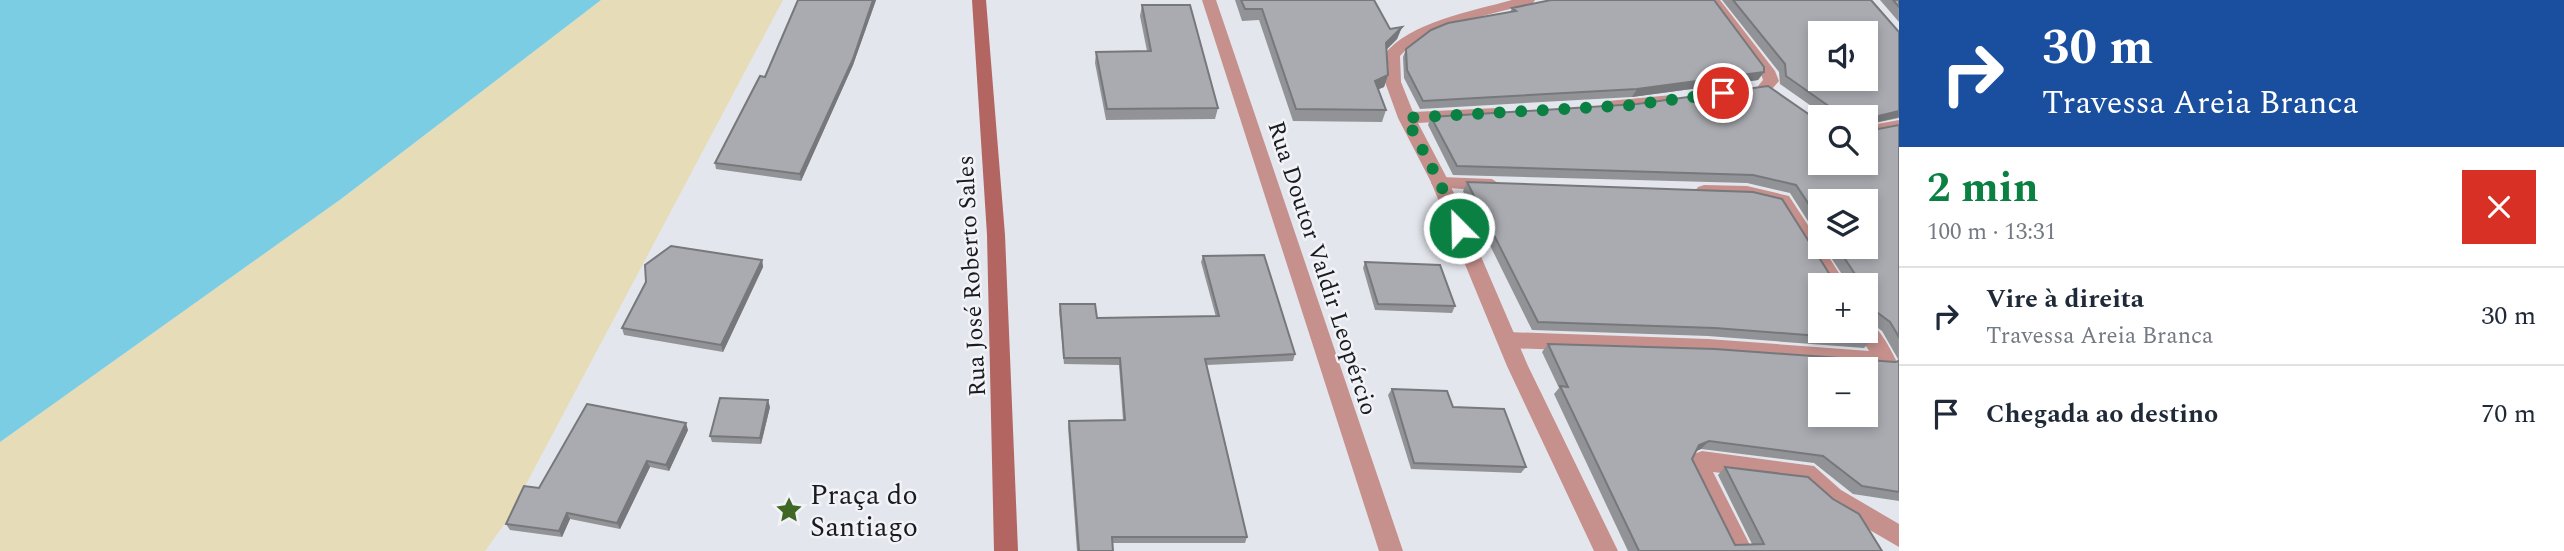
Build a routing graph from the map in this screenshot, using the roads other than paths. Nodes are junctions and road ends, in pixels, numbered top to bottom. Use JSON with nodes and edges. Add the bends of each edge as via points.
{"nodes":[{"id":1,"x":979,"y":0,"type":"edge"},
{"id":2,"x":1209,"y":0,"type":"edge"},
{"id":3,"x":1528,"y":0,"type":"edge"},
{"id":4,"x":1713,"y":0,"type":"edge"},
{"id":5,"x":1766,"y":89,"type":"edge"},
{"id":6,"x":1688,"y":98,"type":"edge"},
{"id":7,"x":1592,"y":107,"type":"edge"},
{"id":8,"x":1511,"y":112,"type":"edge"},
{"id":9,"x":1406,"y":118,"type":"junction"},
{"id":10,"x":1899,"y":125,"type":"edge"},
{"id":11,"x":1878,"y":129,"type":"edge"},
{"id":12,"x":1440,"y":183,"type":"junction"},
{"id":13,"x":1508,"y":185,"type":"edge"},
{"id":14,"x":1685,"y":191,"type":"edge"},
{"id":15,"x":1829,"y":273,"type":"edge"},
{"id":16,"x":1507,"y":340,"type":"junction"},
{"id":17,"x":1875,"y":343,"type":"edge"},
{"id":18,"x":1899,"y":536,"type":"edge"},
{"id":19,"x":1006,"y":551,"type":"edge"},
{"id":20,"x":1391,"y":551,"type":"edge"},
{"id":21,"x":1606,"y":551,"type":"edge"},
{"id":22,"x":1741,"y":551,"type":"edge"}],
"edges":[{"from":1,"to":19,"type":"main road","name":"Rua José Roberto Sales","via":[[996,234]]},
{"from":2,"to":20,"type":"street","name":"Rua Doutor Valdir Leopércio"},
{"from":3,"to":9,"type":"street","via":[[1446,24],[1401,45],[1392,56],[1390,70]]},
{"from":4,"to":5,"type":"street","via":[[1769,74]]},
{"from":6,"to":7,"type":"street"},
{"from":8,"to":9,"type":"street"},
{"from":9,"to":12,"type":"street"},
{"from":10,"to":11,"type":"street"},
{"from":12,"to":13,"type":"street"},
{"from":12,"to":16,"type":"street"},
{"from":14,"to":15,"type":"street","via":[[1747,192],[1783,200]]},
{"from":16,"to":17,"type":"street","via":[[1708,347],[1886,360]]},
{"from":16,"to":21,"type":"street"},
{"from":18,"to":22,"type":"street","via":[[1833,497],[1806,473],[1702,461],[1698,466]]}]}
